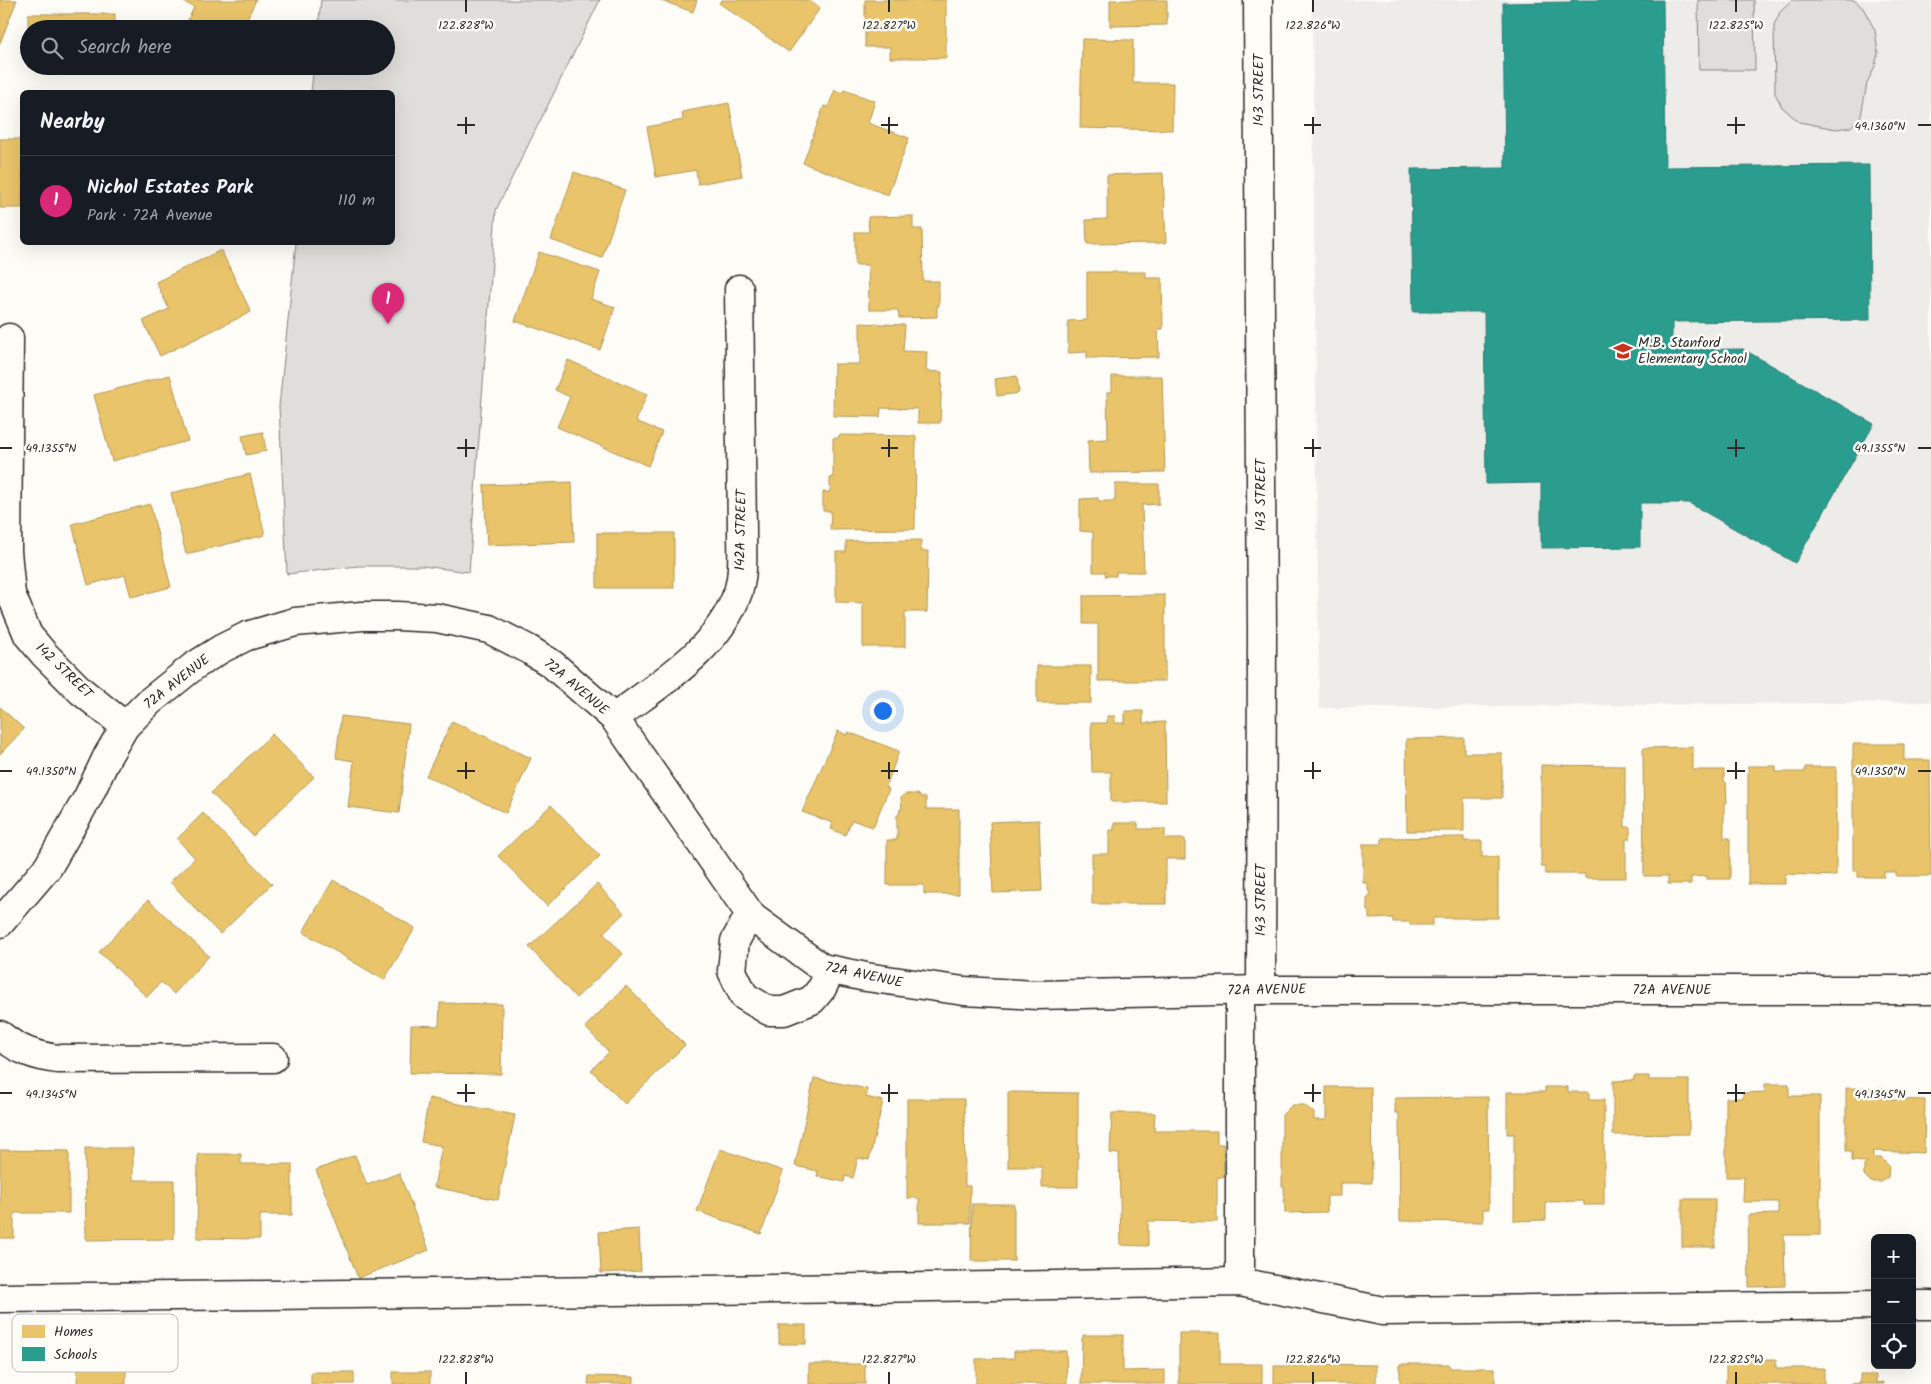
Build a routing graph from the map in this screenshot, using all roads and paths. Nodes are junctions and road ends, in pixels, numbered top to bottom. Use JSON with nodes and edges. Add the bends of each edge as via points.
{"nodes":[{"id":1,"x":1258,"y":0,"type":"edge"},
{"id":2,"x":739,"y":288,"type":"dead end"},
{"id":3,"x":9,"y":338,"type":"dead end"},
{"id":4,"x":614,"y":718,"type":"junction"},
{"id":5,"x":125,"y":726,"type":"junction"},
{"id":6,"x":750,"y":914,"type":"junction"},
{"id":7,"x":0,"y":923,"type":"edge"},
{"id":8,"x":831,"y":970,"type":"junction"},
{"id":9,"x":1250,"y":990,"type":"junction"},
{"id":10,"x":1931,"y":990,"type":"edge"},
{"id":11,"x":0,"y":1035,"type":"edge"},
{"id":12,"x":273,"y":1058,"type":"dead end"},
{"id":13,"x":1240,"y":1282,"type":"junction"},
{"id":14,"x":0,"y":1298,"type":"edge"},
{"id":15,"x":1871,"y":1305,"type":"edge"},
{"id":16,"x":1916,"y":1305,"type":"edge"},
{"id":17,"x":1931,"y":1305,"type":"edge"}],
"edges":[{"from":1,"to":9,"type":"street","name":"143 STREET","via":[[1262,611]]},
{"from":2,"to":4,"type":"street","name":"142A STREET","via":[[742,570],[738,592],[703,649]]},
{"from":3,"to":5,"type":"street","name":"142 STREET","via":[[7,551],[11,594],[28,635],[44,654],[81,691]]},
{"from":4,"to":5,"type":"street","name":"72A AVENUE","via":[[552,664],[489,629],[437,618],[362,616],[295,622],[229,644],[194,666]]},
{"from":4,"to":6,"type":"street","name":"72A AVENUE"},
{"from":5,"to":7,"type":"street","name":"72A AVENUE","via":[[48,867]]},
{"from":6,"to":8,"type":"street","name":"72A AVENUE","via":[[822,968]]},
{"from":6,"to":8,"type":"street","via":[[735,941],[732,971],[744,996],[769,1011],[784,1011],[812,1000]]},
{"from":8,"to":9,"type":"street","name":"72A AVENUE","via":[[964,991],[1037,994]]},
{"from":9,"to":10,"type":"street","name":"72A AVENUE"},
{"from":9,"to":13,"type":"street","name":"143 STREET"},
{"from":11,"to":12,"type":"street","via":[[26,1053],[58,1059]]},
{"from":13,"to":14,"type":"street"},
{"from":13,"to":15,"type":"street","via":[[1383,1311]]},
{"from":16,"to":17,"type":"street"}]}
